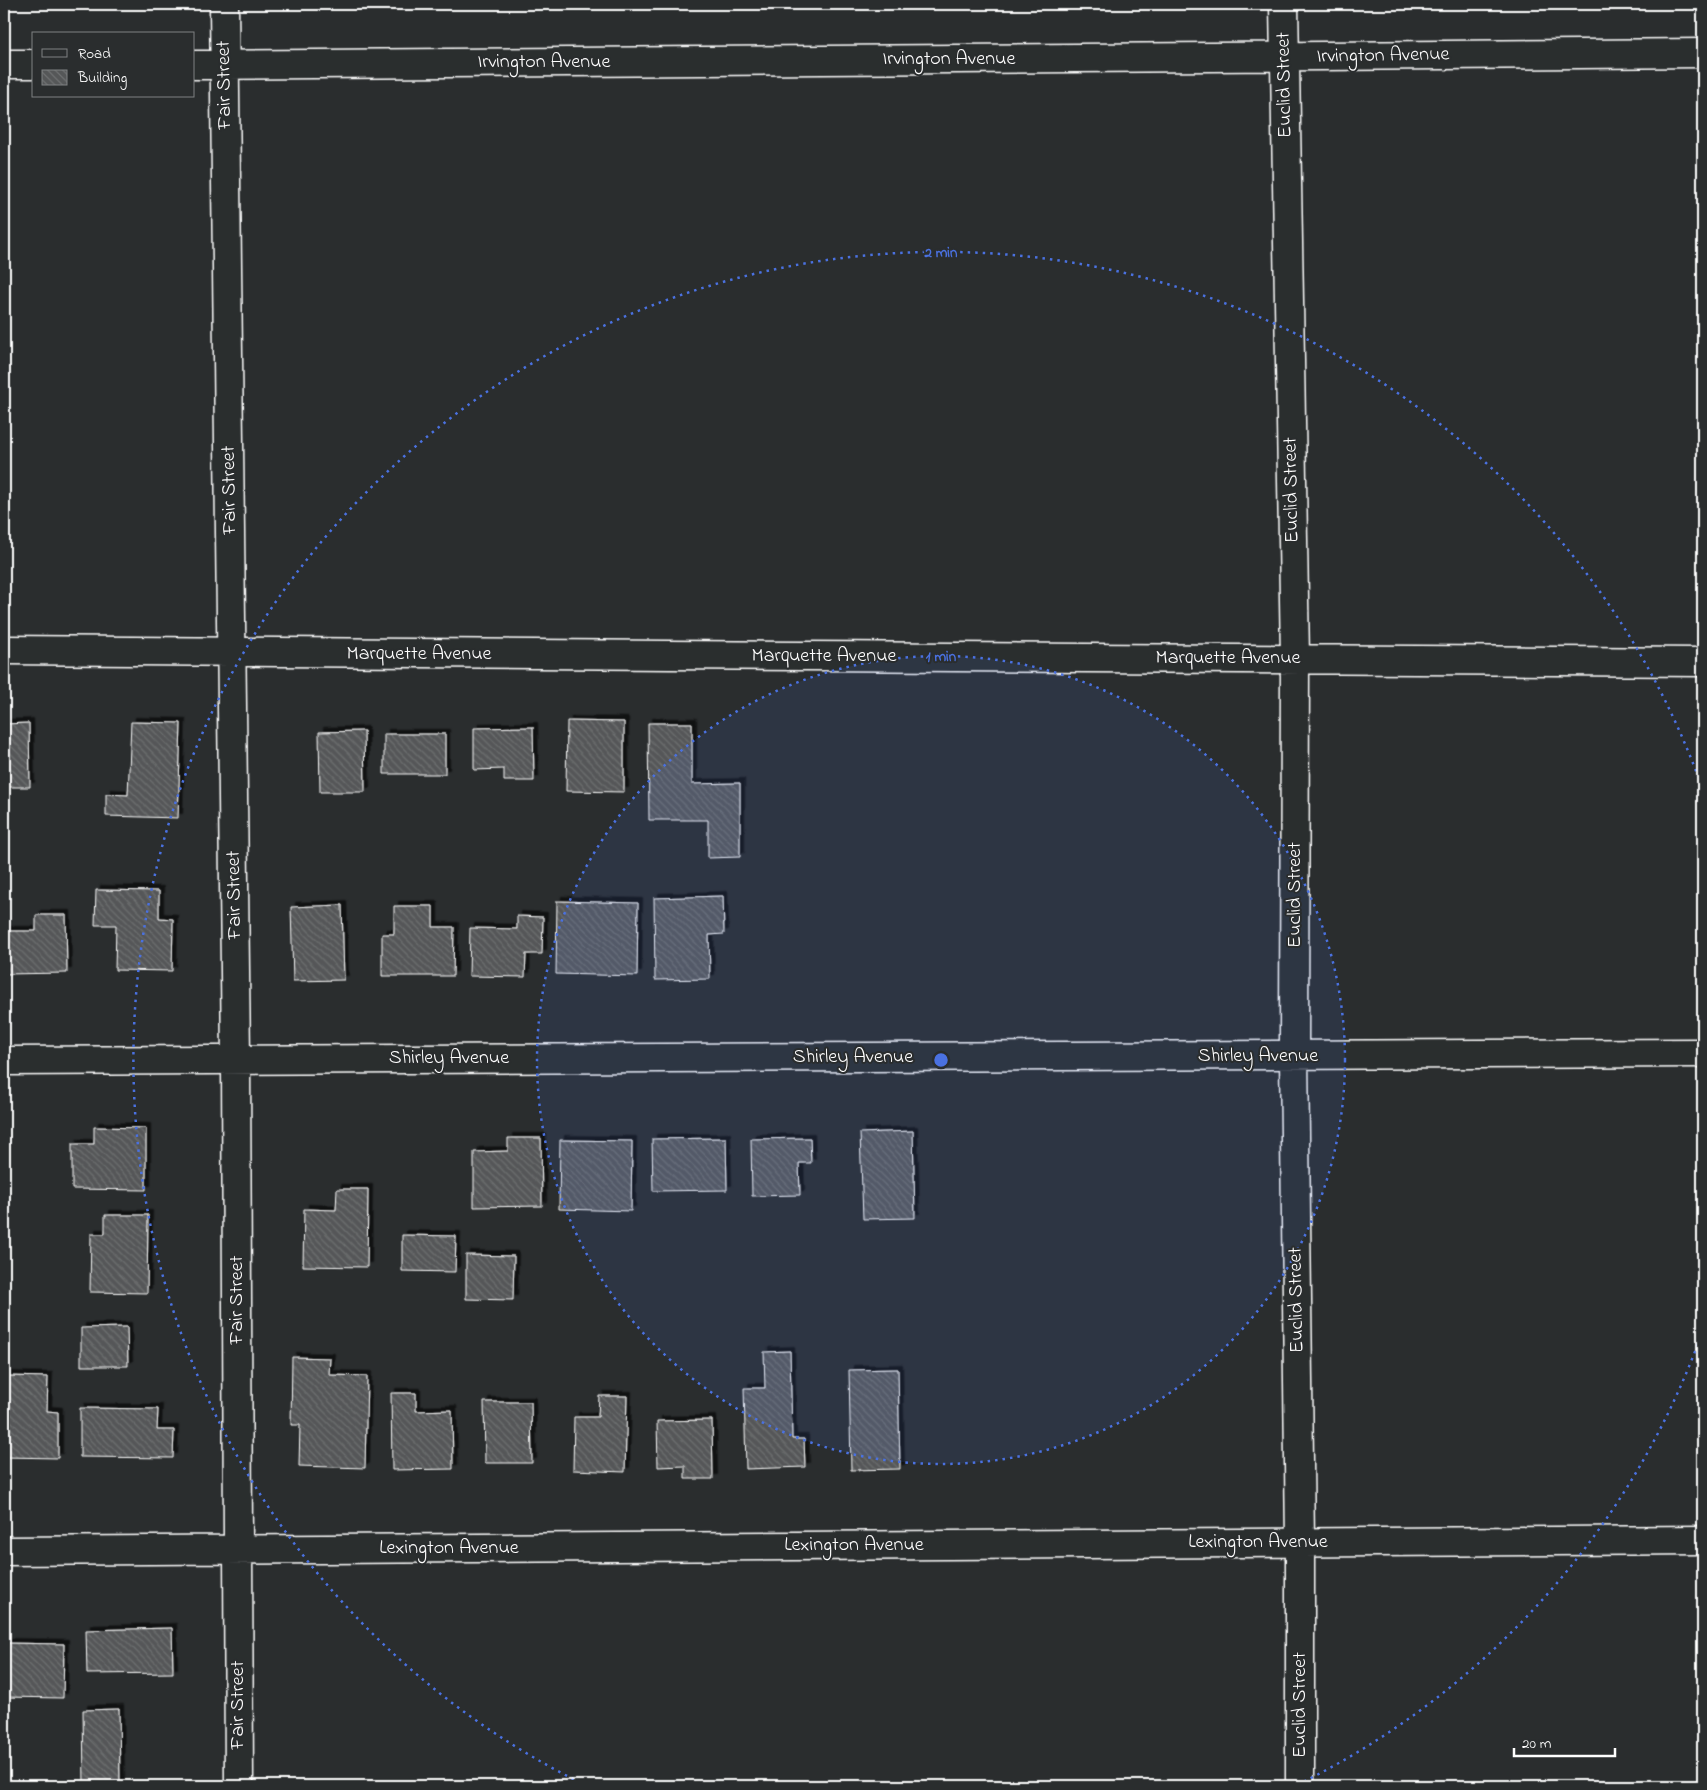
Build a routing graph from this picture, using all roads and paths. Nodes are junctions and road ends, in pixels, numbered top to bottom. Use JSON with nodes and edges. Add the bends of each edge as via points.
{"nodes":[{"id":1,"x":224,"y":4,"type":"edge"},
{"id":2,"x":1284,"y":4,"type":"edge"},
{"id":3,"x":1703,"y":53,"type":"edge"},
{"id":4,"x":1284,"y":57,"type":"junction"},
{"id":5,"x":4,"y":64,"type":"edge"},
{"id":6,"x":32,"y":64,"type":"edge"},
{"id":7,"x":195,"y":65,"type":"edge"},
{"id":8,"x":225,"y":65,"type":"junction"},
{"id":9,"x":4,"y":650,"type":"edge"},
{"id":10,"x":232,"y":653,"type":"junction"},
{"id":11,"x":1295,"y":658,"type":"junction"},
{"id":12,"x":1703,"y":662,"type":"edge"},
{"id":13,"x":1703,"y":1053,"type":"edge"},
{"id":14,"x":1294,"y":1056,"type":"junction"},
{"id":15,"x":236,"y":1059,"type":"junction"},
{"id":16,"x":4,"y":1061,"type":"edge"},
{"id":17,"x":1703,"y":1540,"type":"edge"},
{"id":18,"x":1300,"y":1542,"type":"junction"},
{"id":19,"x":238,"y":1549,"type":"junction"},
{"id":20,"x":4,"y":1551,"type":"edge"},
{"id":21,"x":239,"y":1786,"type":"edge"},
{"id":22,"x":1300,"y":1786,"type":"edge"}],
"edges":[{"from":1,"to":8,"type":"street","name":"Fair Street"},
{"from":2,"to":4,"type":"street","name":"Euclid Street"},
{"from":3,"to":4,"type":"street","name":"Irvington Avenue"},
{"from":4,"to":8,"type":"street","name":"Irvington Avenue"},
{"from":4,"to":11,"type":"street","name":"Euclid Street"},
{"from":5,"to":6,"type":"street"},
{"from":7,"to":8,"type":"street","name":"Irvington Avenue"},
{"from":8,"to":10,"type":"street","name":"Fair Street"},
{"from":9,"to":10,"type":"street","name":"Marquette Avenue"},
{"from":10,"to":11,"type":"street","name":"Marquette Avenue"},
{"from":10,"to":15,"type":"street","name":"Fair Street"},
{"from":11,"to":12,"type":"street","name":"Marquette Avenue"},
{"from":11,"to":14,"type":"street","name":"Euclid Street"},
{"from":13,"to":14,"type":"street","name":"Shirley Avenue"},
{"from":14,"to":15,"type":"street","name":"Shirley Avenue"},
{"from":14,"to":18,"type":"street","name":"Euclid Street"},
{"from":15,"to":16,"type":"street","name":"Shirley Avenue"},
{"from":15,"to":19,"type":"street","name":"Fair Street"},
{"from":17,"to":18,"type":"street","name":"Lexington Avenue"},
{"from":18,"to":19,"type":"street","name":"Lexington Avenue"},
{"from":18,"to":22,"type":"street","name":"Euclid Street"},
{"from":19,"to":20,"type":"street","name":"Lexington Avenue"},
{"from":19,"to":21,"type":"street","name":"Fair Street"}]}
